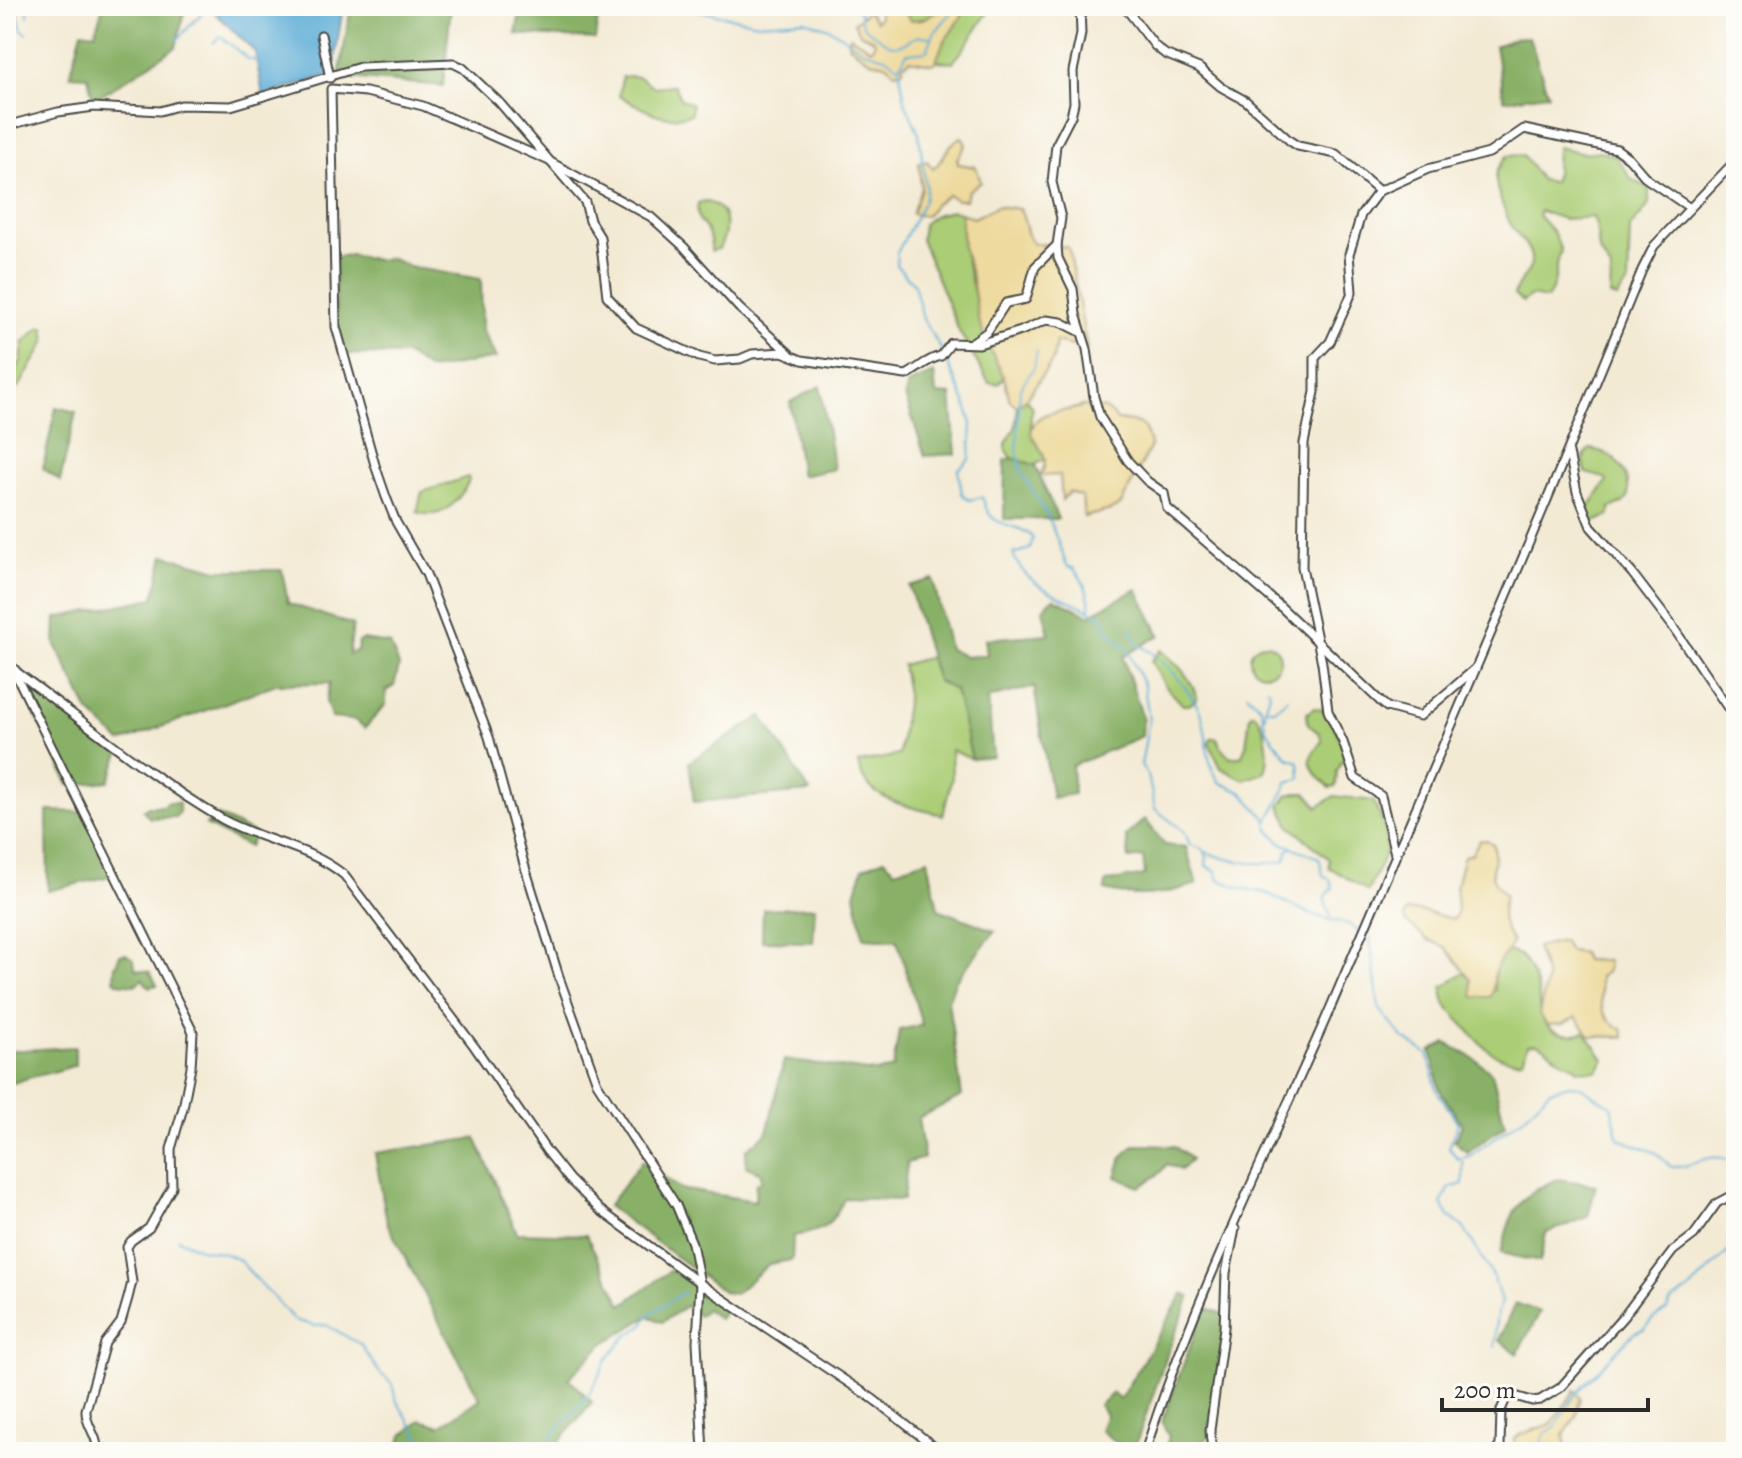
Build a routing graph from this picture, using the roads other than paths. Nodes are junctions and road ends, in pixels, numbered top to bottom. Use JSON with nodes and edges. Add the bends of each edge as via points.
{"nodes":[{"id":1,"x":1080,"y":6,"type":"edge"},
{"id":2,"x":1124,"y":6,"type":"edge"},
{"id":3,"x":321,"y":35,"type":"dead end"},
{"id":4,"x":330,"y":77,"type":"junction"},
{"id":5,"x":331,"y":89,"type":"junction"},
{"id":6,"x":6,"y":126,"type":"edge"},
{"id":7,"x":547,"y":160,"type":"junction"},
{"id":8,"x":1736,"y":160,"type":"edge"},
{"id":9,"x":1379,"y":191,"type":"junction"},
{"id":10,"x":1690,"y":208,"type":"junction"},
{"id":11,"x":1057,"y":245,"type":"junction"},
{"id":12,"x":1081,"y":332,"type":"junction"},
{"id":13,"x":971,"y":343,"type":"junction"},
{"id":14,"x":789,"y":353,"type":"junction"},
{"id":15,"x":1568,"y":450,"type":"junction"},
{"id":16,"x":1317,"y":643,"type":"junction"},
{"id":17,"x":9,"y":663,"type":"edge"},
{"id":18,"x":1477,"y":668,"type":"junction"},
{"id":19,"x":1736,"y":720,"type":"edge"},
{"id":20,"x":1396,"y":856,"type":"junction"},
{"id":21,"x":1736,"y":1193,"type":"edge"},
{"id":22,"x":1238,"y":1215,"type":"junction"},
{"id":23,"x":700,"y":1283,"type":"junction"},
{"id":24,"x":97,"y":1452,"type":"edge"},
{"id":25,"x":703,"y":1452,"type":"edge"},
{"id":26,"x":941,"y":1452,"type":"edge"},
{"id":27,"x":1145,"y":1452,"type":"edge"},
{"id":28,"x":1212,"y":1452,"type":"edge"},
{"id":29,"x":1495,"y":1452,"type":"edge"}],
"edges":[{"from":1,"to":11,"type":"street","via":[[1074,103],[1056,145],[1052,182],[1061,218]]},
{"from":2,"to":9,"type":"street","via":[[1165,54],[1199,68],[1298,146],[1336,154]]},
{"from":3,"to":4,"type":"street"},
{"from":4,"to":5,"type":"street"},
{"from":4,"to":6,"type":"street","via":[[231,106],[181,105],[160,111],[94,107]]},
{"from":4,"to":7,"type":"street","via":[[360,67],[457,64],[499,102]]},
{"from":5,"to":7,"type":"street","via":[[423,106]]},
{"from":5,"to":23,"type":"street","via":[[336,327],[375,465],[396,522],[434,593],[489,737],[560,980],[597,1083],[676,1205],[692,1243]]},
{"from":7,"to":14,"type":"street","via":[[651,217]]},
{"from":7,"to":14,"type":"street","via":[[585,202],[600,237],[607,296],[630,323],[715,361]]},
{"from":8,"to":10,"type":"street"},
{"from":9,"to":10,"type":"street","via":[[1428,169],[1489,153],[1524,129],[1617,149],[1647,179]]},
{"from":9,"to":16,"type":"street","via":[[1361,215],[1349,254],[1352,292],[1333,337],[1314,362],[1315,392],[1304,443],[1301,555]]},
{"from":10,"to":15,"type":"street","via":[[1654,246]]},
{"from":11,"to":12,"type":"street"},
{"from":11,"to":13,"type":"street","via":[[1035,267],[1026,299],[1006,303],[987,332]]},
{"from":12,"to":13,"type":"street","via":[[1046,320]]},
{"from":12,"to":16,"type":"street","via":[[1100,417],[1128,461],[1164,493],[1167,508]]},
{"from":13,"to":14,"type":"street","via":[[951,343],[941,356],[906,375],[802,360]]},
{"from":15,"to":18,"type":"street"},
{"from":15,"to":19,"type":"street","via":[[1591,527],[1671,624]]},
{"from":16,"to":18,"type":"street","via":[[1387,707],[1414,716],[1429,710]]},
{"from":16,"to":20,"type":"street","via":[[1328,711],[1355,778],[1381,796]]},
{"from":17,"to":23,"type":"street","via":[[180,793],[239,828],[308,853],[344,875],[569,1179],[600,1210]]},
{"from":17,"to":24,"type":"street","via":[[193,1032],[191,1067],[171,1149],[172,1187],[149,1228],[127,1247],[132,1282],[128,1298],[121,1322],[105,1343],[89,1395],[85,1419],[98,1440]]},
{"from":18,"to":20,"type":"street"},
{"from":20,"to":22,"type":"street"},
{"from":21,"to":29,"type":"street","via":[[1717,1203],[1694,1235],[1673,1251],[1560,1388],[1532,1401],[1508,1394]]},
{"from":22,"to":27,"type":"street","via":[[1192,1318]]},
{"from":22,"to":28,"type":"street","via":[[1226,1273],[1209,1437]]},
{"from":23,"to":25,"type":"street","via":[[697,1342]]},
{"from":23,"to":26,"type":"street","via":[[873,1399]]}]}
